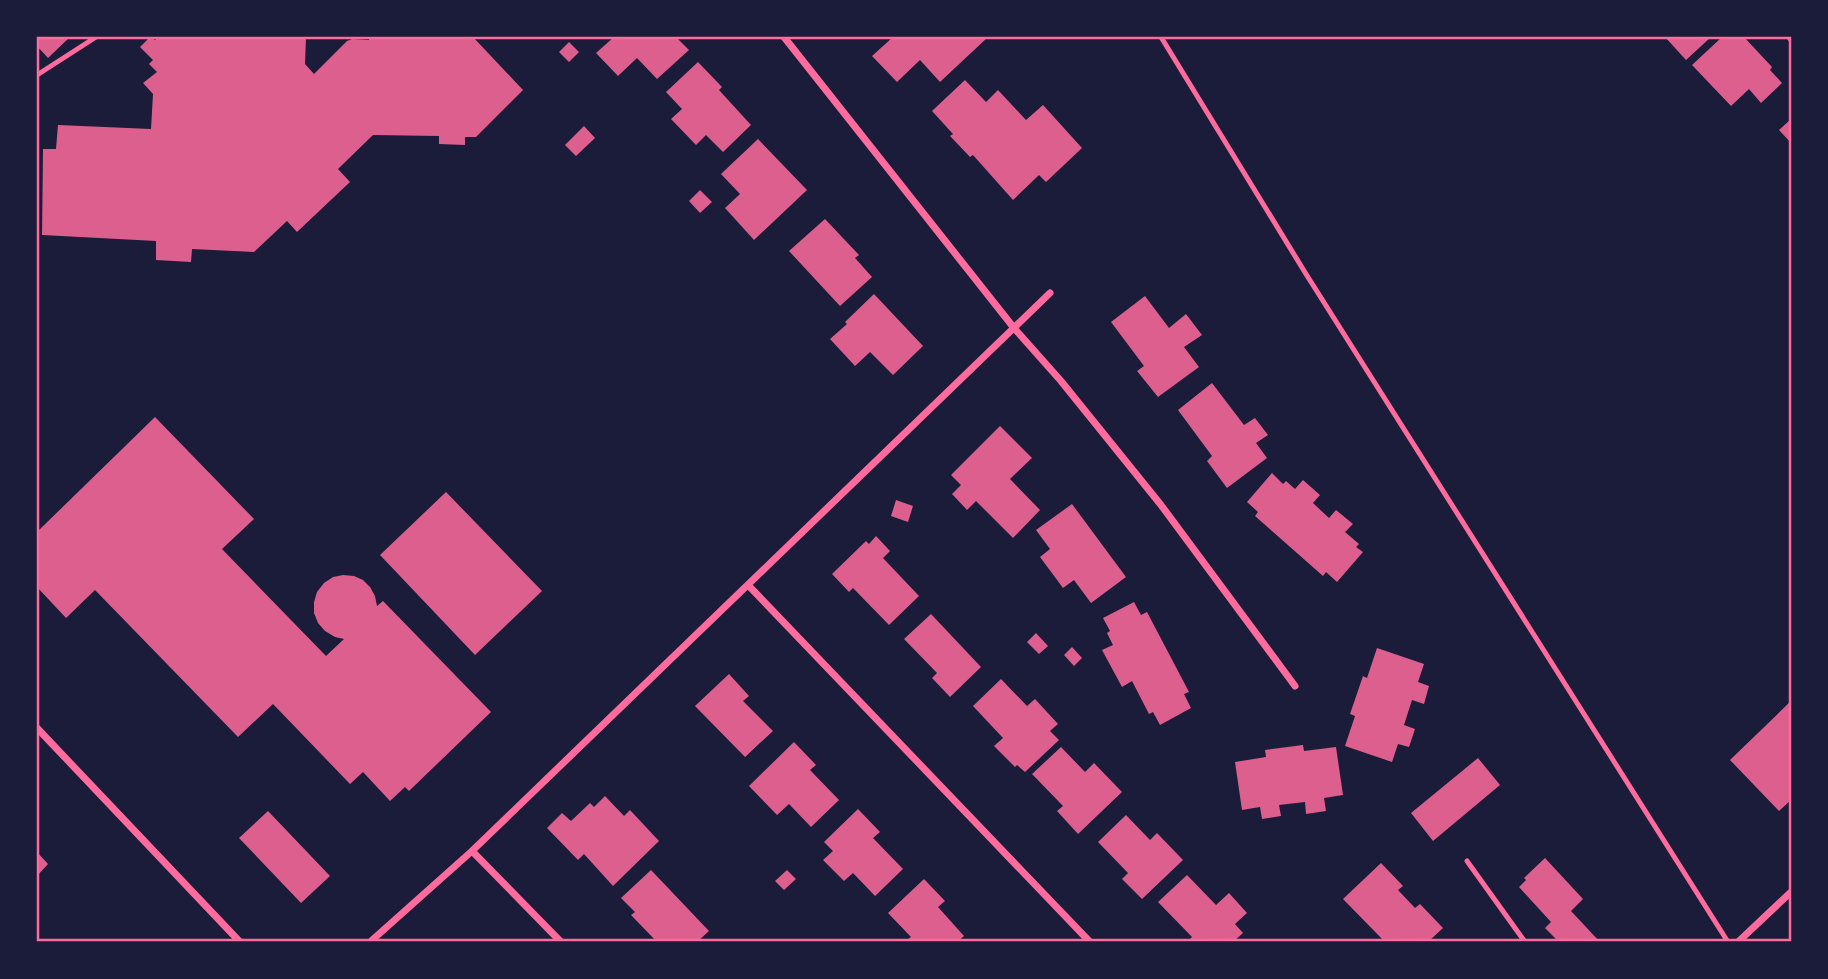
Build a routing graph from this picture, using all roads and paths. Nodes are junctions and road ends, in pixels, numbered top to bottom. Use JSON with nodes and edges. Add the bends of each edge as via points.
{"nodes":[{"id":1,"x":96,"y":37,"type":"edge"},
{"id":2,"x":784,"y":37,"type":"edge"},
{"id":3,"x":1161,"y":37,"type":"edge"},
{"id":4,"x":37,"y":75,"type":"edge"},
{"id":5,"x":1050,"y":293,"type":"dead end"},
{"id":6,"x":1014,"y":328,"type":"junction"},
{"id":7,"x":749,"y":586,"type":"junction"},
{"id":8,"x":1296,"y":685,"type":"dead end"},
{"id":9,"x":37,"y":729,"type":"edge"},
{"id":10,"x":472,"y":851,"type":"junction"},
{"id":11,"x":1467,"y":861,"type":"dead end"},
{"id":12,"x":1791,"y":892,"type":"edge"},
{"id":13,"x":240,"y":942,"type":"edge"},
{"id":14,"x":370,"y":942,"type":"edge"},
{"id":15,"x":561,"y":942,"type":"edge"},
{"id":16,"x":1090,"y":942,"type":"edge"},
{"id":17,"x":1525,"y":942,"type":"edge"},
{"id":18,"x":1728,"y":942,"type":"edge"},
{"id":19,"x":1738,"y":942,"type":"edge"}],
"edges":[{"from":1,"to":4,"type":"lane"},
{"from":2,"to":6,"type":"street"},
{"from":3,"to":18,"type":"lane"},
{"from":5,"to":6,"type":"street"},
{"from":6,"to":7,"type":"street"},
{"from":6,"to":8,"type":"street","via":[[1161,505]]},
{"from":7,"to":10,"type":"street"},
{"from":7,"to":16,"type":"street"},
{"from":9,"to":13,"type":"street"},
{"from":10,"to":14,"type":"street"},
{"from":10,"to":15,"type":"street"},
{"from":11,"to":17,"type":"lane"},
{"from":12,"to":19,"type":"street"}]}
